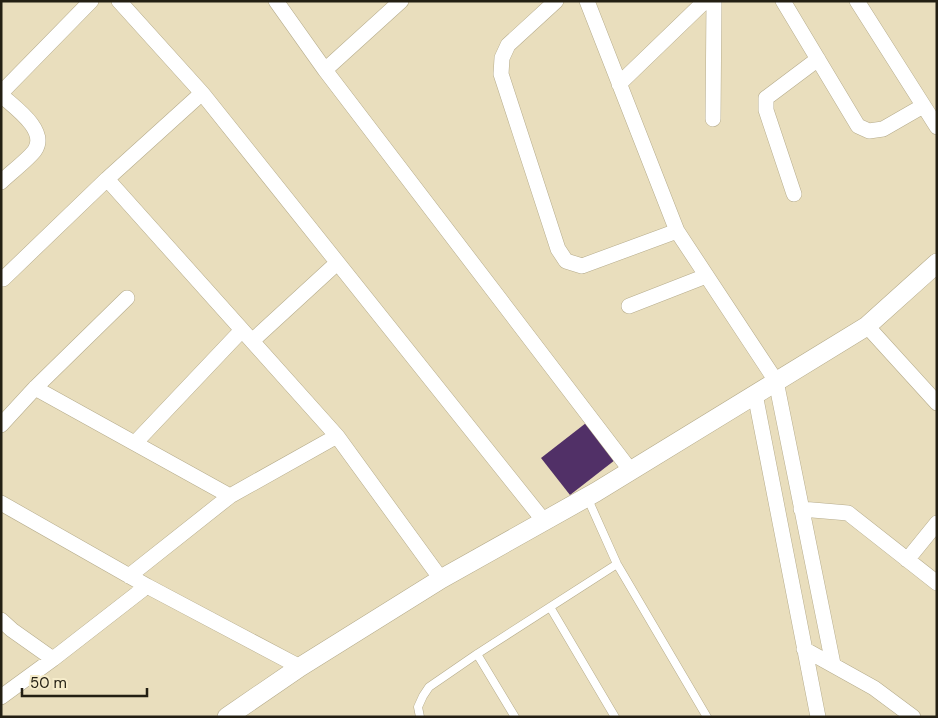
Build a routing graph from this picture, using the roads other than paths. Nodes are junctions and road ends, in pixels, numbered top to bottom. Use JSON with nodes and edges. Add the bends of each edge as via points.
{"nodes":[{"id":1,"x":90,"y":1,"type":"edge"},
{"id":2,"x":119,"y":1,"type":"edge"},
{"id":3,"x":276,"y":1,"type":"edge"},
{"id":4,"x":401,"y":1,"type":"edge"},
{"id":5,"x":556,"y":1,"type":"edge"},
{"id":6,"x":587,"y":1,"type":"edge"},
{"id":7,"x":705,"y":1,"type":"edge"},
{"id":8,"x":714,"y":1,"type":"edge"},
{"id":9,"x":783,"y":1,"type":"edge"},
{"id":10,"x":856,"y":1,"type":"edge"},
{"id":11,"x":818,"y":59,"type":"junction"},
{"id":12,"x":325,"y":70,"type":"junction"},
{"id":13,"x":619,"y":84,"type":"junction"},
{"id":14,"x":202,"y":93,"type":"junction"},
{"id":15,"x":1,"y":94,"type":"edge"},
{"id":16,"x":922,"y":106,"type":"junction"},
{"id":17,"x":713,"y":119,"type":"dead end"},
{"id":18,"x":937,"y":127,"type":"edge"},
{"id":19,"x":107,"y":179,"type":"junction"},
{"id":20,"x":1,"y":182,"type":"edge"},
{"id":21,"x":794,"y":194,"type":"dead end"},
{"id":22,"x":677,"y":231,"type":"junction"},
{"id":23,"x":337,"y":262,"type":"junction"},
{"id":24,"x":937,"y":263,"type":"edge"},
{"id":25,"x":706,"y":276,"type":"junction"},
{"id":26,"x":3,"y":279,"type":"dead end"},
{"id":27,"x":127,"y":298,"type":"dead end"},
{"id":28,"x":629,"y":306,"type":"dead end"},
{"id":29,"x":867,"y":326,"type":"junction"},
{"id":30,"x":247,"y":335,"type":"junction"},
{"id":31,"x":776,"y":382,"type":"junction"},
{"id":32,"x":35,"y":388,"type":"junction"},
{"id":33,"x":755,"y":394,"type":"junction"},
{"id":34,"x":937,"y":403,"type":"edge"},
{"id":35,"x":1,"y":426,"type":"edge"},
{"id":36,"x":337,"y":436,"type":"junction"},
{"id":37,"x":135,"y":443,"type":"junction"},
{"id":38,"x":631,"y":471,"type":"junction"},
{"id":39,"x":230,"y":496,"type":"junction"},
{"id":40,"x":587,"y":497,"type":"junction"},
{"id":41,"x":1,"y":503,"type":"edge"},
{"id":42,"x":801,"y":509,"type":"junction"},
{"id":43,"x":544,"y":521,"type":"junction"},
{"id":44,"x":937,"y":523,"type":"edge"},
{"id":45,"x":907,"y":560,"type":"junction"},
{"id":46,"x":616,"y":564,"type":"junction"},
{"id":47,"x":129,"y":576,"type":"junction"},
{"id":48,"x":441,"y":579,"type":"junction"},
{"id":49,"x":937,"y":583,"type":"edge"},
{"id":50,"x":147,"y":586,"type":"junction"},
{"id":51,"x":550,"y":607,"type":"junction"},
{"id":52,"x":1,"y":620,"type":"edge"},
{"id":53,"x":804,"y":648,"type":"junction"},
{"id":54,"x":477,"y":654,"type":"junction"},
{"id":55,"x":53,"y":659,"type":"junction"},
{"id":56,"x":833,"y":664,"type":"junction"},
{"id":57,"x":300,"y":667,"type":"junction"},
{"id":58,"x":1,"y":696,"type":"edge"},
{"id":59,"x":235,"y":714,"type":"edge"},
{"id":60,"x":420,"y":717,"type":"edge"},
{"id":61,"x":515,"y":717,"type":"edge"},
{"id":62,"x":615,"y":717,"type":"edge"},
{"id":63,"x":707,"y":717,"type":"edge"},
{"id":64,"x":818,"y":717,"type":"edge"},
{"id":65,"x":912,"y":717,"type":"edge"}],
"edges":[{"from":1,"to":15,"type":"street"},
{"from":2,"to":14,"type":"street"},
{"from":3,"to":12,"type":"street"},
{"from":4,"to":12,"type":"street"},
{"from":5,"to":22,"type":"street","via":[[508,45],[502,58],[501,74],[558,249],[566,261],[582,266]]},
{"from":6,"to":13,"type":"street"},
{"from":7,"to":13,"type":"street"},
{"from":8,"to":17,"type":"street"},
{"from":9,"to":11,"type":"street"},
{"from":10,"to":16,"type":"street"},
{"from":11,"to":16,"type":"street","via":[[858,126],[869,131],[883,129]]},
{"from":11,"to":21,"type":"street","via":[[766,98],[766,110]]},
{"from":12,"to":38,"type":"street"},
{"from":13,"to":22,"type":"street"},
{"from":14,"to":19,"type":"street"},
{"from":14,"to":23,"type":"street"},
{"from":15,"to":20,"type":"street","via":[[35,127],[39,136],[36,149]]},
{"from":16,"to":18,"type":"street"},
{"from":19,"to":26,"type":"street"},
{"from":19,"to":30,"type":"street"},
{"from":22,"to":25,"type":"street"},
{"from":23,"to":30,"type":"street"},
{"from":23,"to":43,"type":"street"},
{"from":24,"to":29,"type":"street"},
{"from":25,"to":28,"type":"street"},
{"from":25,"to":31,"type":"street"},
{"from":27,"to":32,"type":"street"},
{"from":29,"to":31,"type":"street"},
{"from":29,"to":34,"type":"street"},
{"from":30,"to":36,"type":"street"},
{"from":30,"to":37,"type":"street"},
{"from":31,"to":33,"type":"street"},
{"from":31,"to":42,"type":"street"},
{"from":32,"to":35,"type":"street"},
{"from":32,"to":37,"type":"street"},
{"from":33,"to":38,"type":"street"},
{"from":33,"to":53,"type":"street"},
{"from":36,"to":39,"type":"street"},
{"from":36,"to":48,"type":"street"},
{"from":37,"to":39,"type":"street"},
{"from":38,"to":40,"type":"street"},
{"from":39,"to":47,"type":"street"},
{"from":40,"to":43,"type":"street"},
{"from":40,"to":46,"type":"lane"},
{"from":41,"to":47,"type":"street"},
{"from":42,"to":45,"type":"street","via":[[848,513]]},
{"from":42,"to":56,"type":"street"},
{"from":43,"to":48,"type":"street"},
{"from":44,"to":45,"type":"street"},
{"from":45,"to":49,"type":"street"},
{"from":46,"to":51,"type":"lane"},
{"from":46,"to":63,"type":"lane"},
{"from":47,"to":50,"type":"street"},
{"from":48,"to":57,"type":"street"},
{"from":50,"to":55,"type":"street"},
{"from":50,"to":57,"type":"street"},
{"from":51,"to":54,"type":"lane"},
{"from":51,"to":62,"type":"lane"},
{"from":52,"to":55,"type":"street"},
{"from":53,"to":56,"type":"street"},
{"from":53,"to":64,"type":"street"},
{"from":54,"to":60,"type":"lane","via":[[429,687],[418,708]]},
{"from":54,"to":61,"type":"lane"},
{"from":55,"to":58,"type":"street"},
{"from":56,"to":65,"type":"street","via":[[874,688]]},
{"from":57,"to":59,"type":"street"}]}
